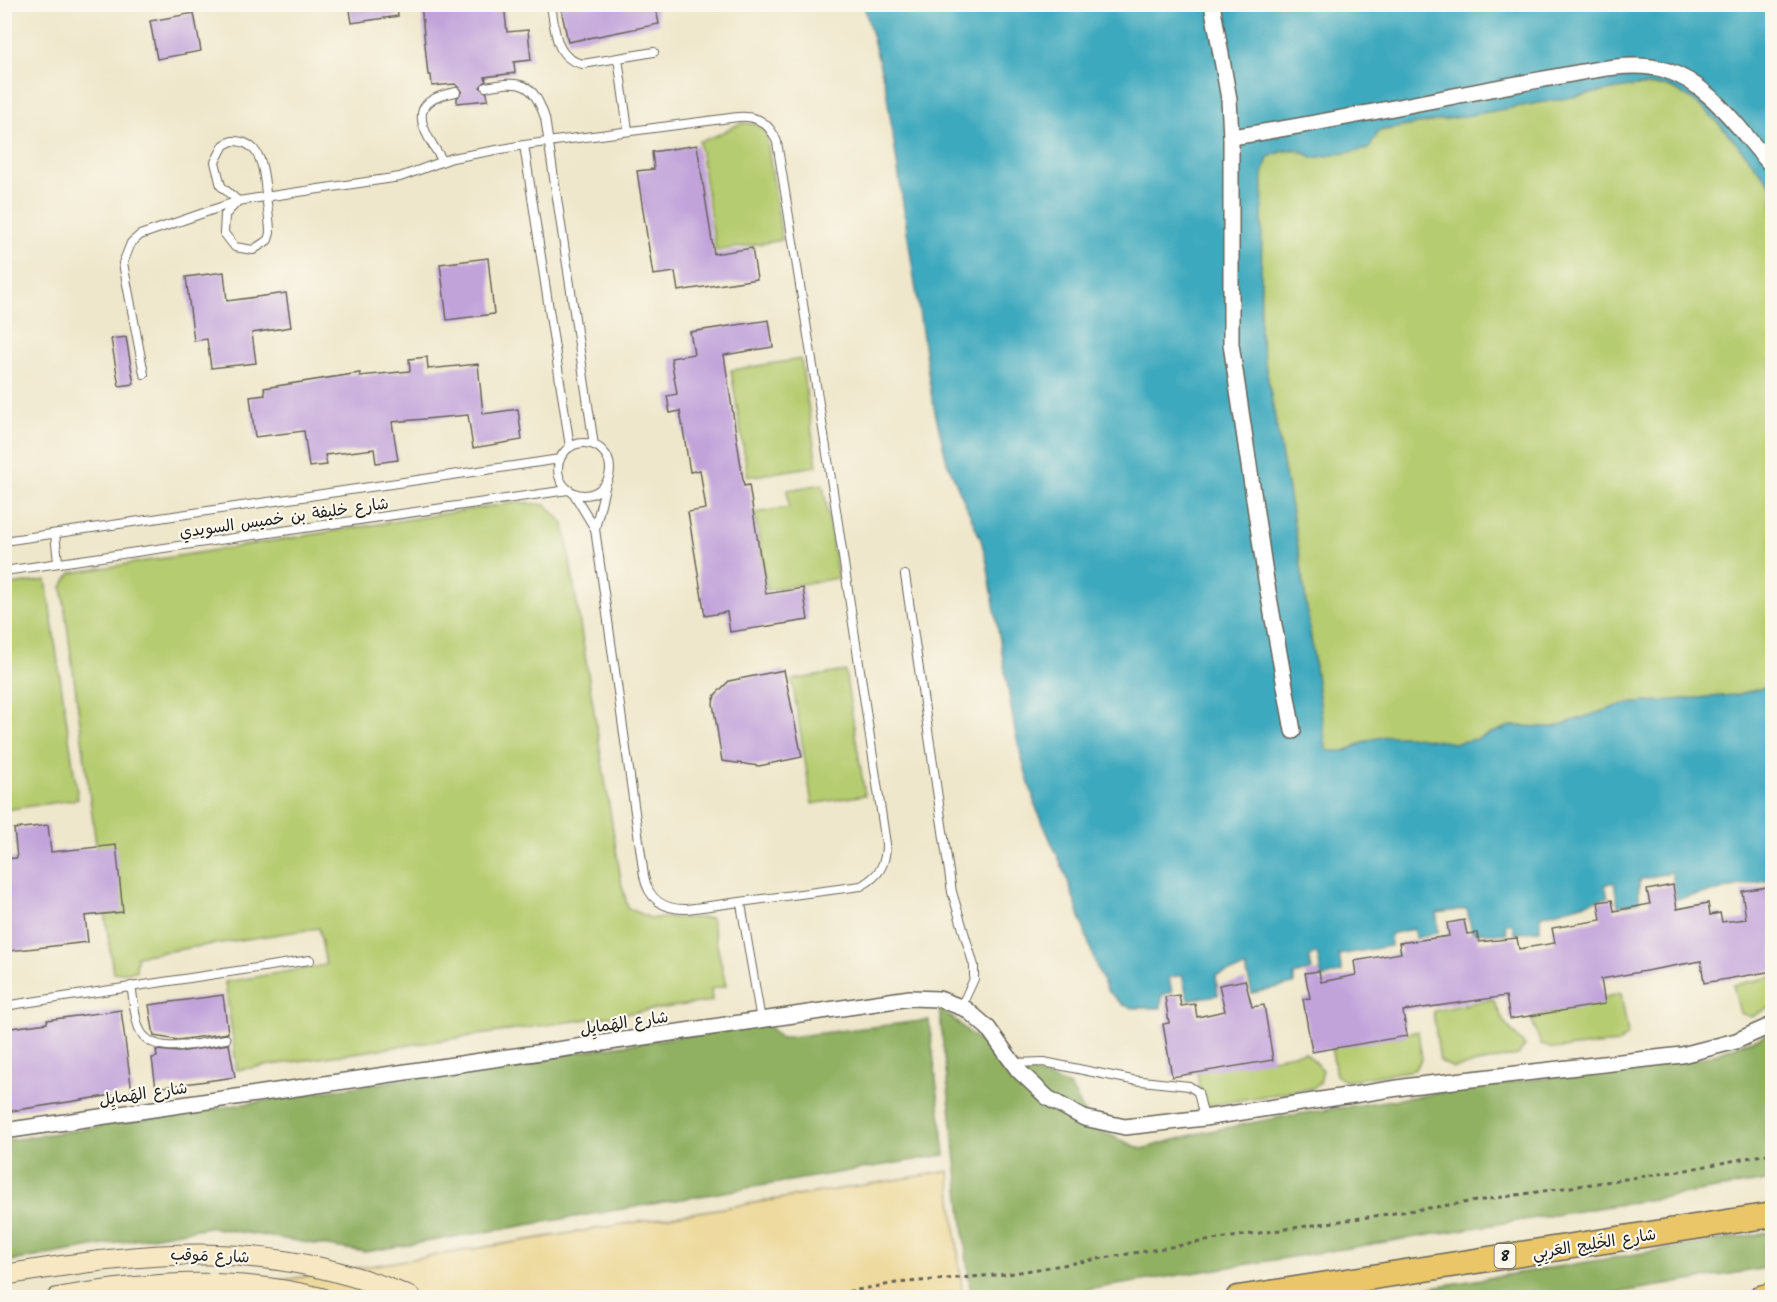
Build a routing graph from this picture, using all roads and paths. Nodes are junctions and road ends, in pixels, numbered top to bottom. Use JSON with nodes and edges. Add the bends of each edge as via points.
{"nodes":[{"id":1,"x":551,"y":4,"type":"edge"},
{"id":2,"x":1212,"y":4,"type":"edge"},
{"id":3,"x":654,"y":52,"type":"dead end"},
{"id":4,"x":618,"y":58,"type":"junction"},
{"id":5,"x":486,"y":87,"type":"dead end"},
{"id":6,"x":456,"y":93,"type":"dead end"},
{"id":7,"x":628,"y":130,"type":"junction"},
{"id":8,"x":1231,"y":136,"type":"junction"},
{"id":9,"x":551,"y":142,"type":"junction"},
{"id":10,"x":524,"y":145,"type":"junction"},
{"id":11,"x":443,"y":161,"type":"junction"},
{"id":12,"x":1773,"y":166,"type":"edge"},
{"id":13,"x":266,"y":196,"type":"junction"},
{"id":14,"x":238,"y":201,"type":"junction"},
{"id":15,"x":144,"y":374,"type":"dead end"},
{"id":16,"x":594,"y":445,"type":"junction"},
{"id":17,"x":570,"y":447,"type":"junction"},
{"id":18,"x":560,"y":459,"type":"junction"},
{"id":19,"x":606,"y":483,"type":"junction"},
{"id":20,"x":571,"y":492,"type":"junction"},
{"id":21,"x":595,"y":529,"type":"junction"},
{"id":22,"x":55,"y":534,"type":"junction"},
{"id":23,"x":6,"y":540,"type":"edge"},
{"id":24,"x":58,"y":562,"type":"junction"},
{"id":25,"x":4,"y":571,"type":"edge"},
{"id":26,"x":905,"y":575,"type":"dead end"},
{"id":27,"x":1293,"y":731,"type":"dead end"},
{"id":28,"x":741,"y":904,"type":"junction"},
{"id":29,"x":310,"y":960,"type":"dead end"},
{"id":30,"x":131,"y":986,"type":"junction"},
{"id":31,"x":4,"y":1006,"type":"edge"},
{"id":32,"x":961,"y":1007,"type":"junction"},
{"id":33,"x":761,"y":1020,"type":"junction"},
{"id":34,"x":1773,"y":1025,"type":"edge"},
{"id":35,"x":226,"y":1039,"type":"dead end"},
{"id":36,"x":1013,"y":1063,"type":"junction"},
{"id":37,"x":1204,"y":1119,"type":"junction"},
{"id":38,"x":4,"y":1131,"type":"edge"},
{"id":39,"x":1773,"y":1153,"type":"edge"},
{"id":40,"x":1773,"y":1215,"type":"edge"},
{"id":41,"x":4,"y":1275,"type":"edge"},
{"id":42,"x":1773,"y":1295,"type":"edge"},
{"id":43,"x":57,"y":1298,"type":"edge"},
{"id":44,"x":321,"y":1298,"type":"edge"},
{"id":45,"x":412,"y":1298,"type":"edge"},
{"id":46,"x":813,"y":1298,"type":"edge"},
{"id":47,"x":1238,"y":1298,"type":"edge"},
{"id":48,"x":1760,"y":1298,"type":"edge"}],
"edges":[{"from":1,"to":4,"type":"lane","via":[[558,45],[568,58],[583,64]]},
{"from":2,"to":8,"type":"street","via":[[1229,99]]},
{"from":3,"to":4,"type":"lane"},
{"from":4,"to":7,"type":"lane"},
{"from":5,"to":9,"type":"lane","via":[[514,83],[532,90],[539,98]]},
{"from":6,"to":11,"type":"lane","via":[[432,98],[422,110],[422,125]]},
{"from":7,"to":9,"type":"lane"},
{"from":7,"to":28,"type":"lane","via":[[746,116],[762,121],[774,134],[886,844],[881,870],[861,886]]},
{"from":8,"to":12,"type":"street","via":[[1602,69],[1643,67],[1666,70],[1719,105]]},
{"from":8,"to":27,"type":"street","via":[[1231,344]]},
{"from":9,"to":10,"type":"lane"},
{"from":9,"to":16,"type":"lane"},
{"from":10,"to":11,"type":"lane"},
{"from":10,"to":17,"type":"lane"},
{"from":11,"to":13,"type":"lane","via":[[400,177]]},
{"from":13,"to":14,"type":"lane"},
{"from":13,"to":14,"type":"lane","via":[[268,240],[253,250],[236,247],[225,233],[225,215]]},
{"from":13,"to":14,"type":"lane","via":[[257,151],[250,144],[232,141],[218,153],[216,168],[221,186]]},
{"from":14,"to":15,"type":"lane","via":[[140,235],[126,252],[123,263]]},
{"from":16,"to":17,"type":"lane"},
{"from":16,"to":19,"type":"lane","via":[[605,453],[610,464]]},
{"from":17,"to":18,"type":"lane"},
{"from":18,"to":20,"type":"lane","via":[[558,476]]},
{"from":18,"to":22,"type":"lane","name":"شارع خليفة بن خميس السويدي"},
{"from":19,"to":20,"type":"lane","via":[[592,494]]},
{"from":19,"to":21,"type":"lane"},
{"from":20,"to":21,"type":"lane"},
{"from":20,"to":24,"type":"lane","name":"شارع خليفة بن خميس السويدي"},
{"from":21,"to":28,"type":"lane","via":[[646,885],[655,899],[670,908]]},
{"from":22,"to":23,"type":"lane","name":"شارع خليفة بن خميس السويدي"},
{"from":22,"to":24,"type":"lane"},
{"from":24,"to":25,"type":"lane","name":"شارع خليفة بن خميس السويدي"},
{"from":26,"to":32,"type":"lane","via":[[952,892],[974,966],[975,977]]},
{"from":28,"to":33,"type":"lane"},
{"from":29,"to":30,"type":"lane"},
{"from":30,"to":31,"type":"lane"},
{"from":30,"to":35,"type":"lane","via":[[139,1029],[154,1044],[169,1046]]},
{"from":32,"to":33,"type":"street","name":"شارع الهَمايِل","via":[[939,999],[910,998]]},
{"from":32,"to":36,"type":"street","name":"شارع الهَمايِل","via":[[988,1028]]},
{"from":33,"to":38,"type":"street","name":"شارع الهَمايِل"},
{"from":34,"to":37,"type":"street","name":"شارع الهَمايِل","via":[[1737,1041],[1682,1055],[1411,1086]]},
{"from":36,"to":37,"type":"street","name":"شارع الهَمايِل","via":[[1048,1098],[1104,1124],[1149,1126]]},
{"from":36,"to":37,"type":"lane","via":[[1044,1062],[1132,1080],[1189,1086],[1198,1092]]},
{"from":39,"to":46,"type":"path","via":[[1686,1170],[1008,1274],[896,1283]]},
{"from":40,"to":47,"type":"highway","name":"شارع الخَلِيج العَربِي","number":"8"},
{"from":41,"to":45,"type":"main road","name":"شارع مَوقب","via":[[190,1252],[292,1261],[341,1272]]},
{"from":42,"to":48,"type":"highway"},
{"from":43,"to":44,"type":"main road","name":"شارع مَوقب","via":[[146,1284],[194,1282],[242,1284]]}]}
